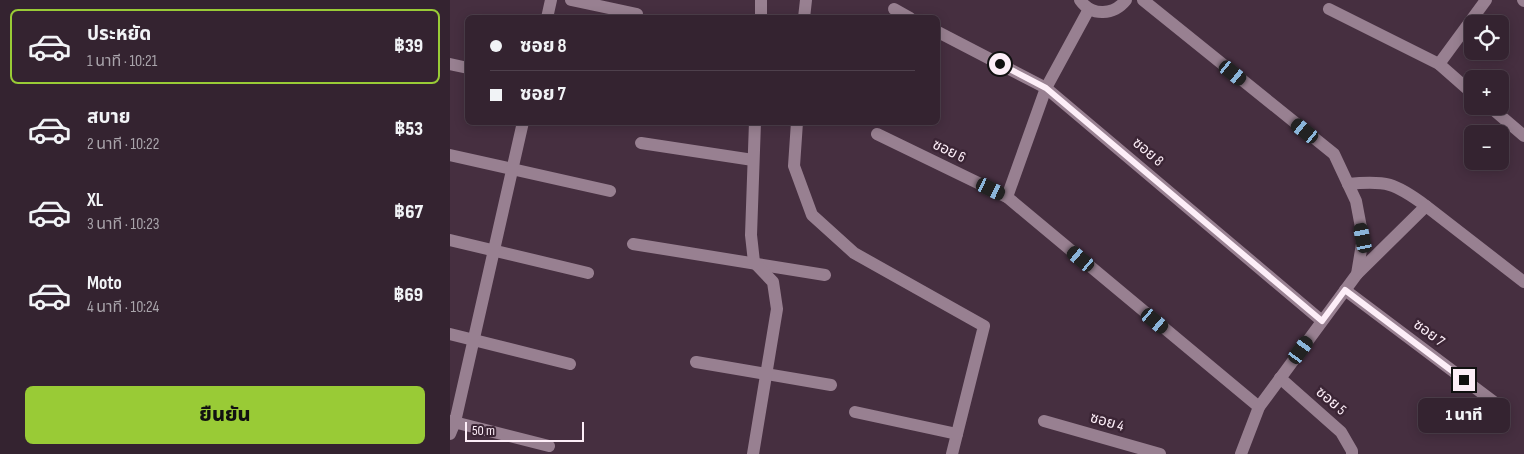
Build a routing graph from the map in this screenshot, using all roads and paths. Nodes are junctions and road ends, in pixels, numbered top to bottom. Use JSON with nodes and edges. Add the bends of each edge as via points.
{"nodes":[{"id":1,"x":551,"y":0,"type":"edge"},
{"id":2,"x":571,"y":0,"type":"edge"},
{"id":3,"x":761,"y":0,"type":"edge"},
{"id":4,"x":806,"y":0,"type":"edge"},
{"id":5,"x":1126,"y":0,"type":"edge"},
{"id":6,"x":1143,"y":0,"type":"edge"},
{"id":7,"x":1486,"y":0,"type":"edge"},
{"id":8,"x":1085,"y":5,"type":"edge"},
{"id":9,"x":894,"y":9,"type":"dead end"},
{"id":10,"x":1329,"y":9,"type":"dead end"},
{"id":11,"x":637,"y":14,"type":"dead end"},
{"id":12,"x":548,"y":15,"type":"edge"},
{"id":13,"x":761,"y":15,"type":"edge"},
{"id":14,"x":804,"y":15,"type":"edge"},
{"id":15,"x":905,"y":15,"type":"edge"},
{"id":16,"x":940,"y":33,"type":"edge"},
{"id":17,"x":450,"y":64,"type":"edge"},
{"id":18,"x":1438,"y":64,"type":"junction"},
{"id":19,"x":465,"y":67,"type":"edge"},
{"id":20,"x":1464,"y":85,"type":"edge"},
{"id":21,"x":1046,"y":88,"type":"junction"},
{"id":22,"x":1500,"y":115,"type":"edge"},
{"id":23,"x":522,"y":125,"type":"edge"},
{"id":24,"x":755,"y":125,"type":"edge"},
{"id":25,"x":797,"y":125,"type":"edge"},
{"id":26,"x":877,"y":134,"type":"dead end"},
{"id":27,"x":1524,"y":136,"type":"edge"},
{"id":28,"x":641,"y":143,"type":"dead end"},
{"id":29,"x":450,"y":155,"type":"edge"},
{"id":30,"x":753,"y":160,"type":"junction"},
{"id":31,"x":512,"y":170,"type":"junction"},
{"id":32,"x":1348,"y":184,"type":"junction"},
{"id":33,"x":610,"y":191,"type":"dead end"},
{"id":34,"x":1007,"y":197,"type":"junction"},
{"id":35,"x":1426,"y":206,"type":"junction"},
{"id":36,"x":450,"y":240,"type":"edge"},
{"id":37,"x":633,"y":244,"type":"dead end"},
{"id":38,"x":494,"y":251,"type":"junction"},
{"id":39,"x":754,"y":262,"type":"junction"},
{"id":40,"x":588,"y":273,"type":"dead end"},
{"id":41,"x":1357,"y":274,"type":"junction"},
{"id":42,"x":825,"y":275,"type":"dead end"},
{"id":43,"x":1524,"y":282,"type":"edge"},
{"id":44,"x":1345,"y":290,"type":"junction"},
{"id":45,"x":1322,"y":321,"type":"junction"},
{"id":46,"x":450,"y":334,"type":"edge"},
{"id":47,"x":474,"y":339,"type":"junction"},
{"id":48,"x":696,"y":362,"type":"dead end"},
{"id":49,"x":570,"y":364,"type":"dead end"},
{"id":50,"x":766,"y":374,"type":"junction"},
{"id":51,"x":1280,"y":378,"type":"junction"},
{"id":52,"x":831,"y":385,"type":"dead end"},
{"id":53,"x":1494,"y":402,"type":"dead end"},
{"id":54,"x":1259,"y":407,"type":"junction"},
{"id":55,"x":855,"y":412,"type":"dead end"},
{"id":56,"x":1044,"y":421,"type":"dead end"},
{"id":57,"x":452,"y":426,"type":"edge"},
{"id":58,"x":957,"y":434,"type":"junction"},
{"id":59,"x":549,"y":446,"type":"dead end"},
{"id":60,"x":753,"y":454,"type":"edge"},
{"id":61,"x":952,"y":454,"type":"edge"},
{"id":62,"x":1160,"y":454,"type":"edge"},
{"id":63,"x":1241,"y":454,"type":"edge"},
{"id":64,"x":1352,"y":454,"type":"edge"}],
"edges":[{"from":1,"to":12,"type":"street"},
{"from":2,"to":11,"type":"street"},
{"from":3,"to":13,"type":"street"},
{"from":4,"to":14,"type":"street"},
{"from":5,"to":8,"type":"street","via":[[1110,12]]},
{"from":6,"to":32,"type":"street","via":[[1334,154]]},
{"from":7,"to":18,"type":"street"},
{"from":8,"to":21,"type":"street"},
{"from":9,"to":15,"type":"street"},
{"from":10,"to":18,"type":"street"},
{"from":16,"to":21,"type":"street","name":"ซอย 8"},
{"from":17,"to":19,"type":"street"},
{"from":18,"to":20,"type":"street"},
{"from":21,"to":34,"type":"street"},
{"from":21,"to":45,"type":"street","name":"ซอย 8"},
{"from":22,"to":27,"type":"street"},
{"from":23,"to":31,"type":"street"},
{"from":24,"to":30,"type":"street"},
{"from":25,"to":58,"type":"street","via":[[794,166],[812,215],[854,254],[984,326]]},
{"from":26,"to":34,"type":"street","name":"ซอย 6"},
{"from":28,"to":30,"type":"street"},
{"from":29,"to":31,"type":"street"},
{"from":30,"to":39,"type":"street","via":[[751,235]]},
{"from":31,"to":33,"type":"street"},
{"from":31,"to":38,"type":"street"},
{"from":32,"to":35,"type":"street","via":[[1376,181],[1402,188]]},
{"from":32,"to":41,"type":"street","via":[[1356,201],[1363,238]]},
{"from":34,"to":54,"type":"street","name":"ซอย 6"},
{"from":35,"to":41,"type":"street"},
{"from":35,"to":43,"type":"street"},
{"from":36,"to":38,"type":"street"},
{"from":37,"to":39,"type":"street"},
{"from":38,"to":40,"type":"street"},
{"from":38,"to":47,"type":"street"},
{"from":39,"to":42,"type":"street"},
{"from":39,"to":50,"type":"street","via":[[773,282],[777,309]]},
{"from":41,"to":44,"type":"street"},
{"from":44,"to":45,"type":"street"},
{"from":44,"to":53,"type":"street","name":"ซอย 7"},
{"from":45,"to":51,"type":"street"},
{"from":46,"to":47,"type":"street"},
{"from":47,"to":49,"type":"street"},
{"from":47,"to":57,"type":"street"},
{"from":48,"to":50,"type":"street"},
{"from":50,"to":52,"type":"street"},
{"from":50,"to":60,"type":"street"},
{"from":51,"to":54,"type":"street"},
{"from":51,"to":64,"type":"street","name":"ซอย 5","via":[[1341,432]]},
{"from":54,"to":63,"type":"street"},
{"from":55,"to":58,"type":"street"},
{"from":56,"to":62,"type":"street","name":"ซอย 4"},
{"from":57,"to":59,"type":"street"},
{"from":58,"to":61,"type":"street"}]}
